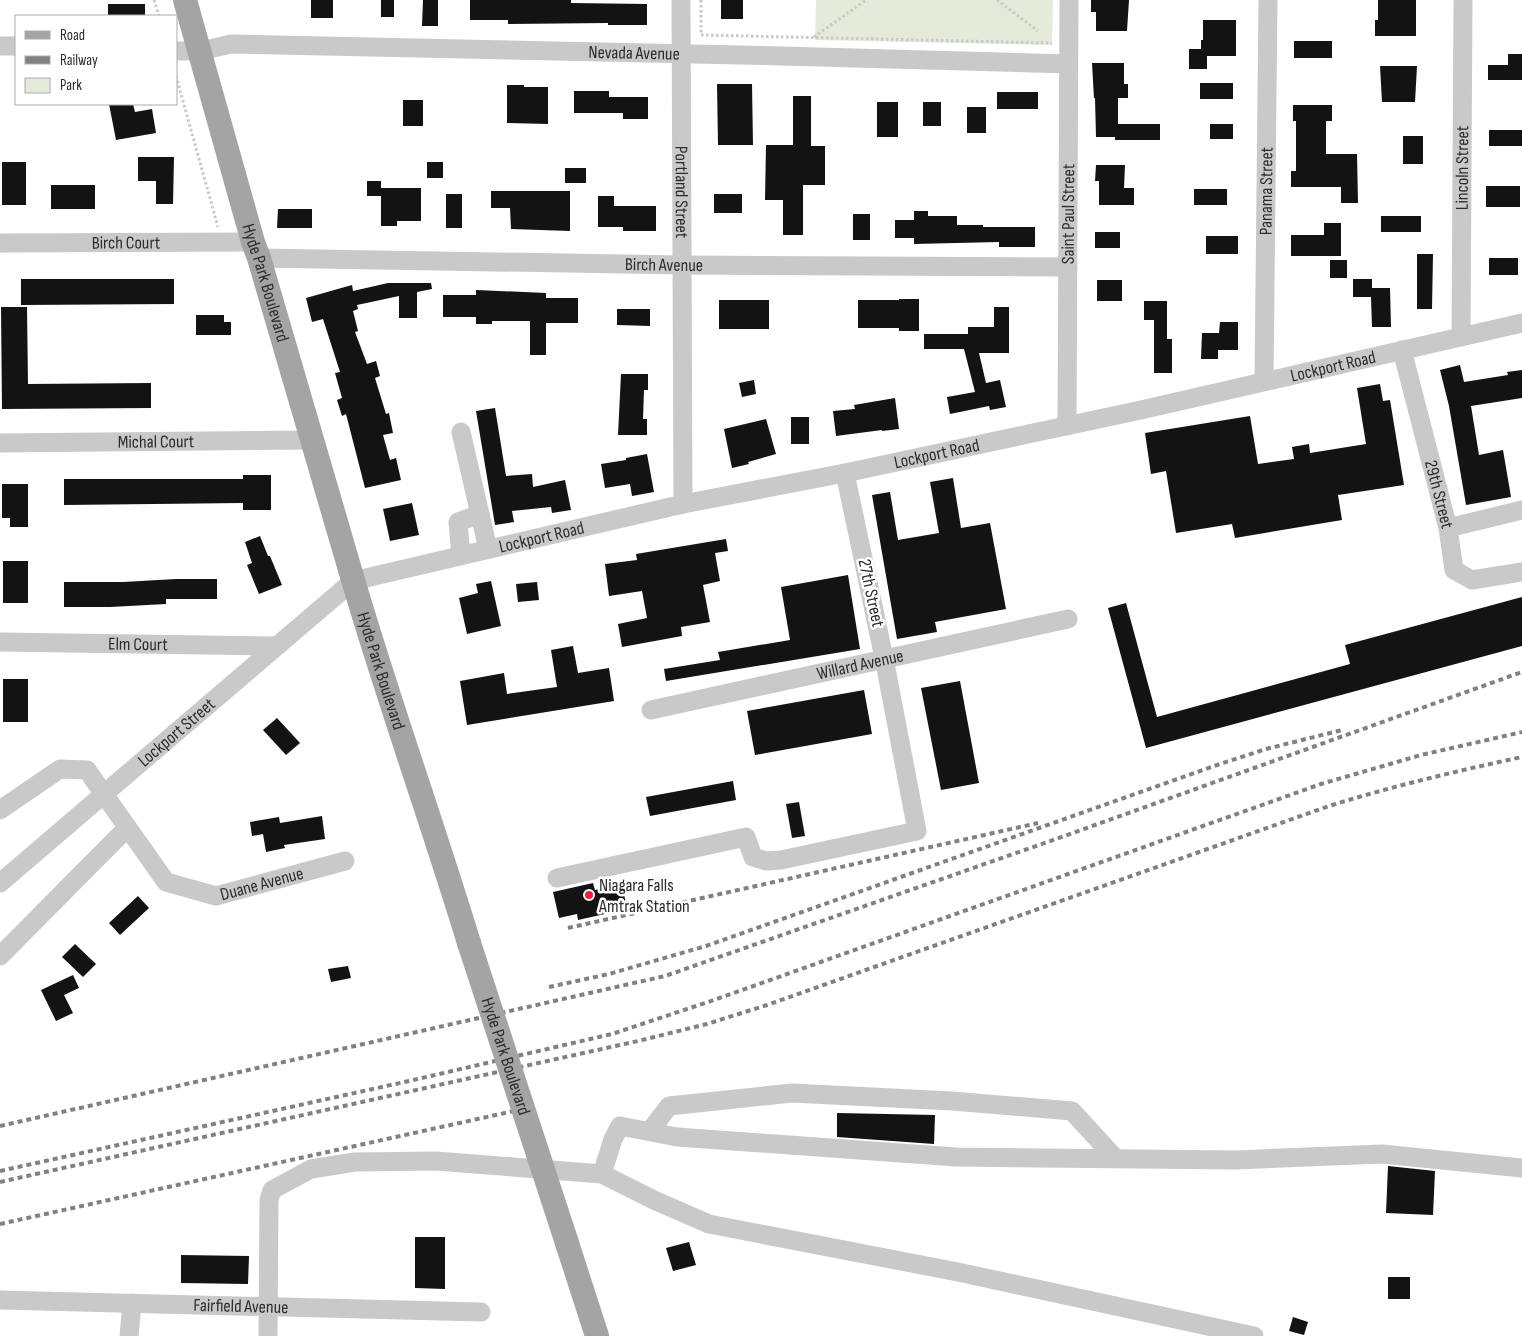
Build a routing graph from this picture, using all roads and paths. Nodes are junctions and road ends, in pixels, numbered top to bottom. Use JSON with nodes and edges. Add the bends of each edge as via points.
{"nodes":[{"id":1,"x":154,"y":0,"type":"edge"},
{"id":2,"x":185,"y":0,"type":"edge"},
{"id":3,"x":681,"y":0,"type":"edge"},
{"id":4,"x":701,"y":0,"type":"edge"},
{"id":5,"x":866,"y":0,"type":"edge"},
{"id":6,"x":998,"y":0,"type":"edge"},
{"id":7,"x":1069,"y":0,"type":"edge"},
{"id":8,"x":1268,"y":0,"type":"edge"},
{"id":9,"x":1463,"y":0,"type":"edge"},
{"id":10,"x":159,"y":15,"type":"edge"},
{"id":11,"x":1038,"y":31,"type":"dead end"},
{"id":12,"x":813,"y":38,"type":"junction"},
{"id":13,"x":1058,"y":43,"type":"dead end"},
{"id":14,"x":0,"y":46,"type":"edge"},
{"id":15,"x":15,"y":46,"type":"edge"},
{"id":16,"x":178,"y":50,"type":"edge"},
{"id":17,"x":201,"y":51,"type":"junction"},
{"id":18,"x":681,"y":54,"type":"junction"},
{"id":19,"x":1068,"y":64,"type":"junction"},
{"id":20,"x":178,"y":83,"type":"edge"},
{"id":21,"x":221,"y":241,"type":"junction"},
{"id":22,"x":0,"y":243,"type":"edge"},
{"id":23,"x":256,"y":250,"type":"junction"},
{"id":24,"x":682,"y":265,"type":"junction"},
{"id":25,"x":1068,"y":267,"type":"junction"},
{"id":26,"x":1522,"y":323,"type":"edge"},
{"id":27,"x":1460,"y":337,"type":"junction"},
{"id":28,"x":1402,"y":350,"type":"junction"},
{"id":29,"x":1264,"y":381,"type":"junction"},
{"id":30,"x":1067,"y":426,"type":"junction"},
{"id":31,"x":461,"y":432,"type":"dead end"},
{"id":32,"x":312,"y":440,"type":"junction"},
{"id":33,"x":0,"y":443,"type":"edge"},
{"id":34,"x":845,"y":474,"type":"junction"},
{"id":35,"x":683,"y":504,"type":"junction"},
{"id":36,"x":1522,"y":510,"type":"edge"},
{"id":37,"x":480,"y":514,"type":"junction"},
{"id":38,"x":1448,"y":528,"type":"junction"},
{"id":39,"x":488,"y":550,"type":"junction"},
{"id":40,"x":461,"y":556,"type":"junction"},
{"id":41,"x":1522,"y":572,"type":"edge"},
{"id":42,"x":353,"y":581,"type":"junction"},
{"id":43,"x":1068,"y":619,"type":"dead end"},
{"id":44,"x":0,"y":642,"type":"edge"},
{"id":45,"x":276,"y":646,"type":"junction"},
{"id":46,"x":884,"y":658,"type":"junction"},
{"id":47,"x":651,"y":710,"type":"dead end"},
{"id":48,"x":104,"y":795,"type":"junction"},
{"id":49,"x":0,"y":810,"type":"edge"},
{"id":50,"x":127,"y":828,"type":"junction"},
{"id":51,"x":345,"y":861,"type":"dead end"},
{"id":52,"x":557,"y":878,"type":"dead end"},
{"id":53,"x":0,"y":883,"type":"edge"},
{"id":54,"x":0,"y":956,"type":"edge"},
{"id":55,"x":650,"y":1131,"type":"junction"},
{"id":56,"x":1115,"y":1158,"type":"junction"},
{"id":57,"x":1522,"y":1168,"type":"edge"},
{"id":58,"x":602,"y":1174,"type":"junction"},
{"id":59,"x":0,"y":1300,"type":"edge"},
{"id":60,"x":132,"y":1303,"type":"junction"},
{"id":61,"x":268,"y":1306,"type":"junction"},
{"id":62,"x":481,"y":1312,"type":"dead end"},
{"id":63,"x":129,"y":1336,"type":"edge"},
{"id":64,"x":268,"y":1336,"type":"edge"},
{"id":65,"x":597,"y":1336,"type":"edge"},
{"id":66,"x":1254,"y":1336,"type":"edge"}],
"edges":[{"from":1,"to":10,"type":"path"},
{"from":2,"to":17,"type":"main road","name":"Hyde Park Boulevard"},
{"from":3,"to":18,"type":"street","name":"Portland Street"},
{"from":4,"to":12,"type":"path","via":[[700,35]]},
{"from":5,"to":12,"type":"path"},
{"from":6,"to":11,"type":"path"},
{"from":7,"to":19,"type":"street","name":"Saint Paul Street"},
{"from":8,"to":29,"type":"street","name":"Panama Street"},
{"from":9,"to":27,"type":"street","name":"Lincoln Street"},
{"from":12,"to":13,"type":"path"},
{"from":14,"to":15,"type":"street"},
{"from":16,"to":17,"type":"street","name":"Nevada Avenue"},
{"from":17,"to":18,"type":"street","name":"Nevada Avenue","via":[[231,44]]},
{"from":17,"to":23,"type":"main road","name":"Hyde Park Boulevard"},
{"from":18,"to":19,"type":"street","name":"Nevada Avenue"},
{"from":18,"to":24,"type":"street","name":"Portland Street"},
{"from":19,"to":25,"type":"street","name":"Saint Paul Street"},
{"from":20,"to":21,"type":"path"},
{"from":21,"to":22,"type":"street","name":"Birch Court"},
{"from":21,"to":23,"type":"street","name":"Birch Court"},
{"from":23,"to":24,"type":"street","name":"Birch Avenue"},
{"from":23,"to":32,"type":"main road","name":"Hyde Park Boulevard"},
{"from":24,"to":25,"type":"street","name":"Birch Avenue"},
{"from":24,"to":35,"type":"street","name":"Portland Street"},
{"from":25,"to":30,"type":"street","name":"Saint Paul Street"},
{"from":26,"to":27,"type":"street","name":"Lockport Road"},
{"from":27,"to":28,"type":"street","name":"Lockport Road"},
{"from":28,"to":29,"type":"street","name":"Lockport Road"},
{"from":28,"to":38,"type":"street","name":"29th Street"},
{"from":29,"to":30,"type":"street","name":"Lockport Road"},
{"from":30,"to":34,"type":"street","name":"Lockport Road"},
{"from":31,"to":37,"type":"street"},
{"from":32,"to":33,"type":"street","name":"Michal Court"},
{"from":32,"to":42,"type":"main road","name":"Hyde Park Boulevard"},
{"from":34,"to":35,"type":"street","name":"Lockport Road"},
{"from":34,"to":46,"type":"street","name":"27th Street"},
{"from":35,"to":39,"type":"street","name":"Lockport Road"},
{"from":36,"to":38,"type":"street"},
{"from":37,"to":39,"type":"street"},
{"from":37,"to":40,"type":"street","via":[[458,522]]},
{"from":38,"to":41,"type":"street","name":"29th Street","via":[[1454,570],[1472,580]]},
{"from":39,"to":40,"type":"street","name":"Lockport Road"},
{"from":40,"to":42,"type":"street","name":"Lockport Road"},
{"from":42,"to":45,"type":"street","name":"Lockport Street"},
{"from":42,"to":65,"type":"main road","name":"Hyde Park Boulevard","bridge":true},
{"from":43,"to":46,"type":"street","name":"Willard Avenue"},
{"from":44,"to":45,"type":"street","name":"Elm Court"},
{"from":45,"to":48,"type":"street","name":"Lockport Street"},
{"from":46,"to":47,"type":"street","name":"Willard Avenue"},
{"from":46,"to":52,"type":"street","name":"27th Street","via":[[917,832],[766,861],[753,857],[746,837]]},
{"from":48,"to":49,"type":"street","name":"Duane Avenue","via":[[87,770],[60,769]]},
{"from":48,"to":50,"type":"street","name":"Duane Avenue"},
{"from":48,"to":53,"type":"street","name":"Lockport Street"},
{"from":50,"to":51,"type":"street","name":"Duane Avenue","via":[[166,882],[216,896]]},
{"from":50,"to":54,"type":"street"},
{"from":55,"to":56,"type":"street","via":[[677,1137],[956,1156]]},
{"from":55,"to":56,"type":"street","via":[[669,1106],[792,1093],[942,1100],[1072,1111]]},
{"from":55,"to":58,"type":"street","via":[[620,1126]]},
{"from":56,"to":57,"type":"street","via":[[1236,1160],[1382,1154]]},
{"from":58,"to":61,"type":"street","via":[[436,1161],[355,1162],[312,1169],[272,1190],[269,1200]]},
{"from":58,"to":66,"type":"street","via":[[709,1224],[958,1272]]},
{"from":59,"to":60,"type":"street","name":"Fairfield Avenue"},
{"from":60,"to":61,"type":"street","name":"Fairfield Avenue"},
{"from":60,"to":63,"type":"street"},
{"from":61,"to":62,"type":"street","name":"Fairfield Avenue"},
{"from":61,"to":64,"type":"street"}]}
